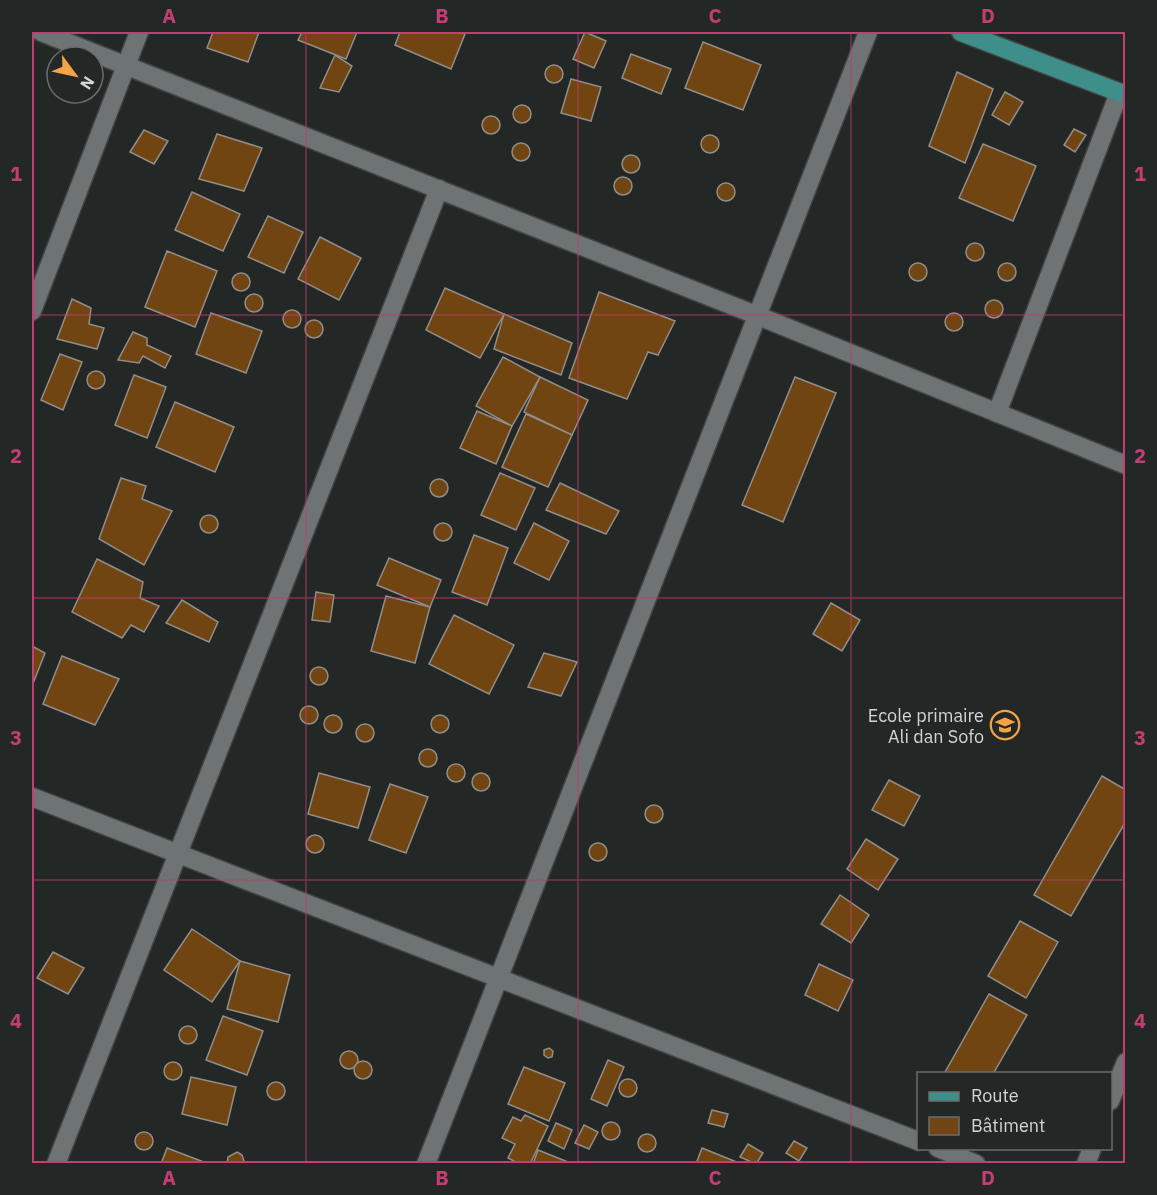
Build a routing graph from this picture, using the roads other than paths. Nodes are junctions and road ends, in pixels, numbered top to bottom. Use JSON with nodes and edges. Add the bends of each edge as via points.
{"nodes":[{"id":1,"x":41,"y":32,"type":"edge"},
{"id":2,"x":139,"y":32,"type":"edge"},
{"id":3,"x":868,"y":32,"type":"edge"},
{"id":4,"x":962,"y":32,"type":"edge"},
{"id":5,"x":126,"y":65,"type":"junction"},
{"id":6,"x":1122,"y":94,"type":"edge"},
{"id":7,"x":439,"y":189,"type":"junction"},
{"id":8,"x":32,"y":311,"type":"edge"},
{"id":9,"x":756,"y":315,"type":"junction"},
{"id":10,"x":997,"y":413,"type":"junction"},
{"id":11,"x":1125,"y":465,"type":"edge"},
{"id":12,"x":32,"y":797,"type":"edge"},
{"id":13,"x":177,"y":854,"type":"junction"},
{"id":14,"x":500,"y":978,"type":"junction"},
{"id":15,"x":1125,"y":1062,"type":"edge"},
{"id":16,"x":1112,"y":1096,"type":"edge"},
{"id":17,"x":917,"y":1141,"type":"edge"},
{"id":18,"x":941,"y":1150,"type":"edge"},
{"id":19,"x":1092,"y":1150,"type":"edge"},
{"id":20,"x":56,"y":1164,"type":"edge"},
{"id":21,"x":426,"y":1164,"type":"edge"},
{"id":22,"x":976,"y":1164,"type":"edge"},
{"id":23,"x":1086,"y":1164,"type":"edge"}],
"edges":[{"from":1,"to":5,"type":"street"},
{"from":2,"to":5,"type":"street"},
{"from":3,"to":9,"type":"street"},
{"from":4,"to":6,"type":"main road"},
{"from":5,"to":7,"type":"street"},
{"from":5,"to":8,"type":"street"},
{"from":6,"to":10,"type":"street"},
{"from":7,"to":9,"type":"street"},
{"from":7,"to":13,"type":"street"},
{"from":9,"to":10,"type":"street"},
{"from":9,"to":14,"type":"street"},
{"from":10,"to":11,"type":"street"},
{"from":12,"to":13,"type":"street"},
{"from":13,"to":14,"type":"street"},
{"from":13,"to":20,"type":"street"},
{"from":14,"to":17,"type":"street"},
{"from":14,"to":21,"type":"street"},
{"from":15,"to":16,"type":"street"},
{"from":18,"to":22,"type":"street"},
{"from":19,"to":23,"type":"street"}]}
